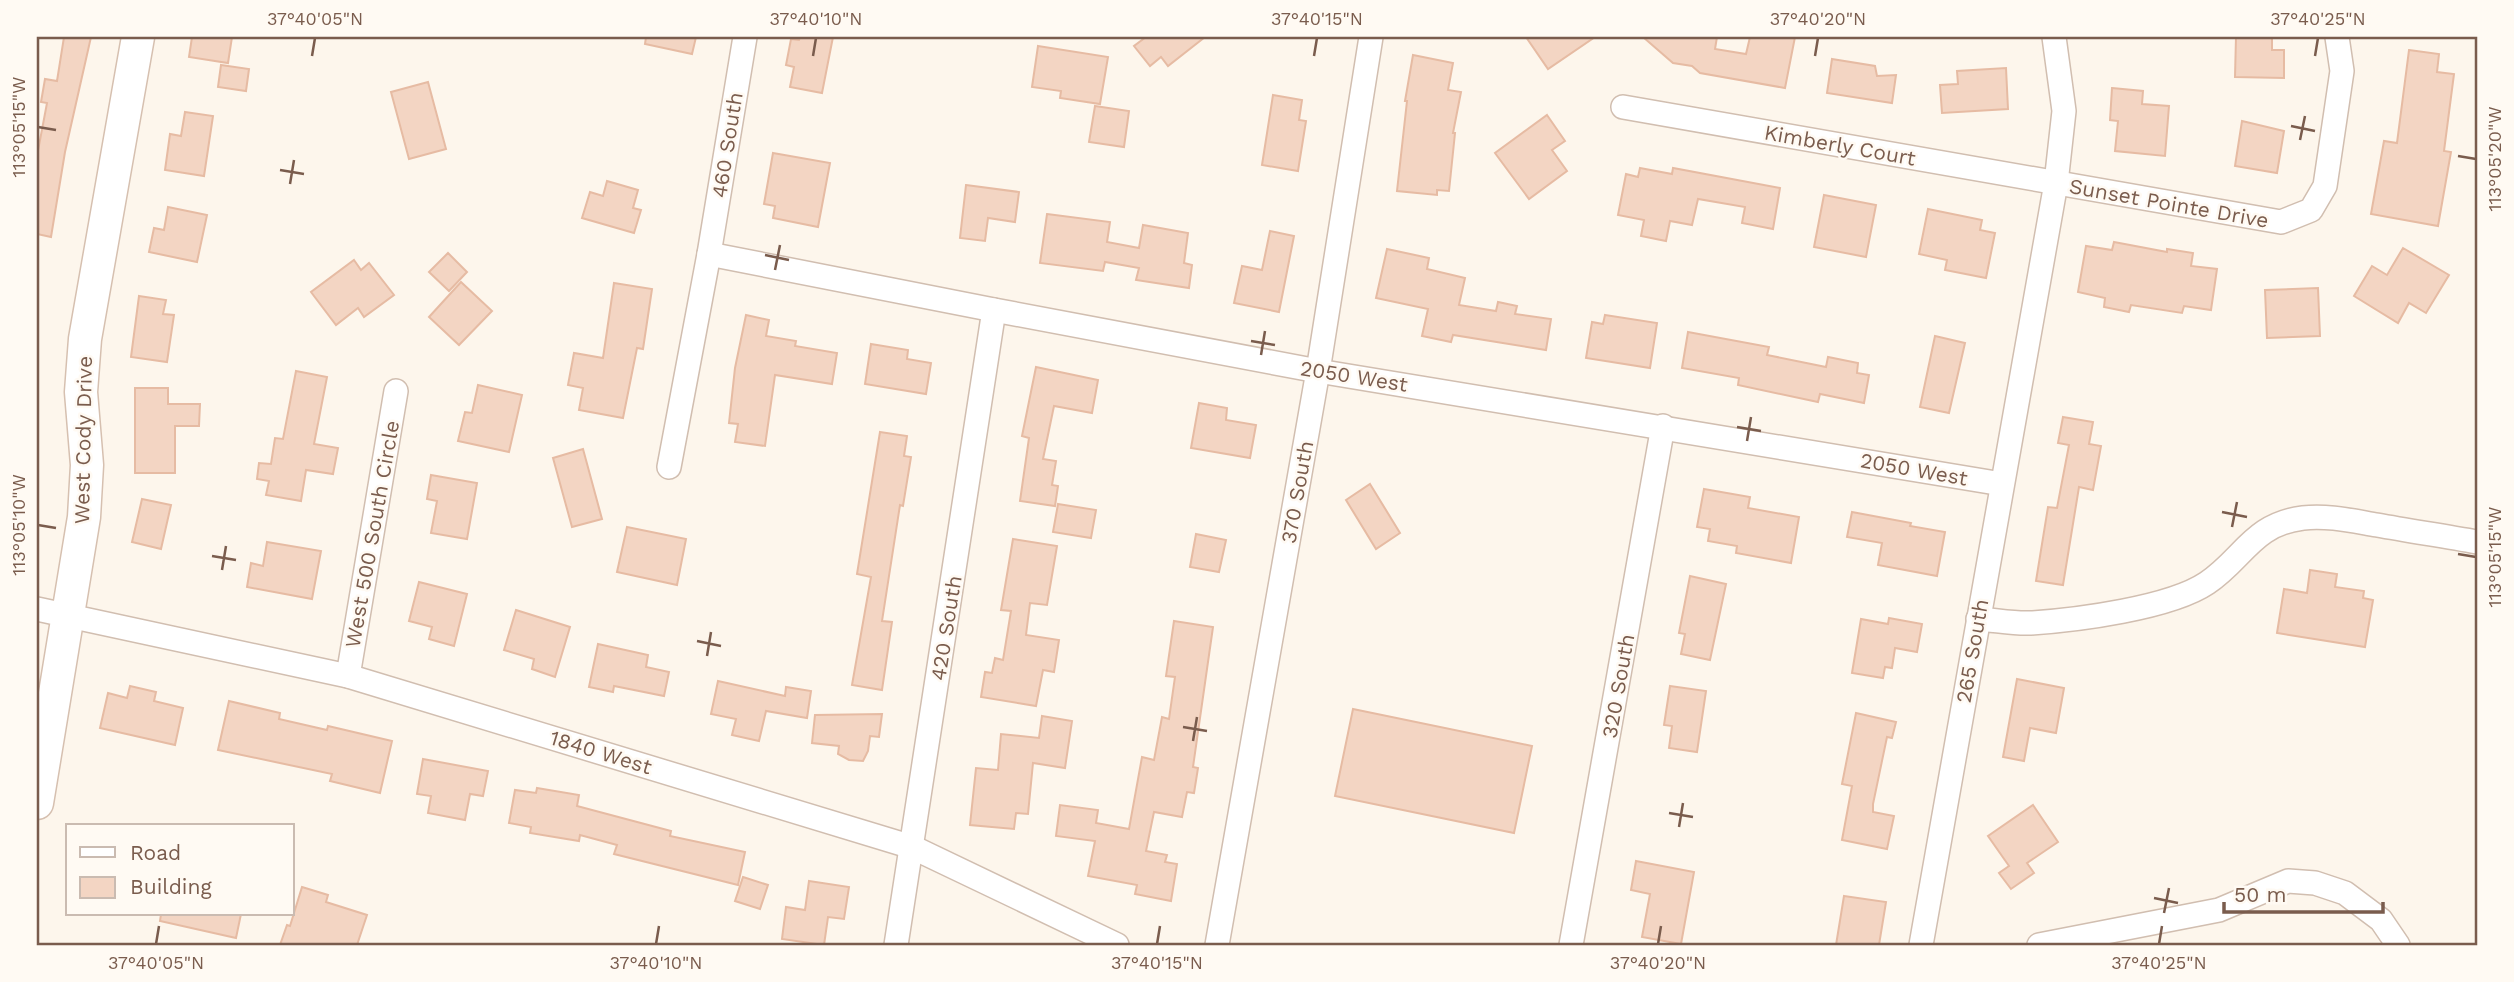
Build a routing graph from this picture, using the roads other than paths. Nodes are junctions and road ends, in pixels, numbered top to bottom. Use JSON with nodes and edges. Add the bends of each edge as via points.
{"nodes":[{"id":1,"x":138,"y":37,"type":"edge"},
{"id":2,"x":745,"y":37,"type":"edge"},
{"id":3,"x":1371,"y":37,"type":"edge"},
{"id":4,"x":2054,"y":37,"type":"edge"},
{"id":5,"x":2337,"y":37,"type":"edge"},
{"id":6,"x":1623,"y":107,"type":"dead end"},
{"id":7,"x":2056,"y":183,"type":"junction"},
{"id":8,"x":709,"y":254,"type":"junction"},
{"id":9,"x":994,"y":310,"type":"junction"},
{"id":10,"x":1318,"y":371,"type":"junction"},
{"id":11,"x":396,"y":391,"type":"dead end"},
{"id":12,"x":1663,"y":426,"type":"junction"},
{"id":13,"x":669,"y":467,"type":"dead end"},
{"id":14,"x":2002,"y":484,"type":"junction"},
{"id":15,"x":2477,"y":542,"type":"edge"},
{"id":16,"x":52,"y":611,"type":"edge"},
{"id":17,"x":1978,"y":619,"type":"junction"},
{"id":18,"x":348,"y":676,"type":"junction"},
{"id":19,"x":37,"y":803,"type":"edge"},
{"id":20,"x":912,"y":847,"type":"junction"},
{"id":21,"x":896,"y":945,"type":"edge"},
{"id":22,"x":1117,"y":945,"type":"edge"},
{"id":23,"x":1217,"y":945,"type":"edge"},
{"id":24,"x":1572,"y":945,"type":"edge"},
{"id":25,"x":1921,"y":945,"type":"edge"},
{"id":26,"x":2039,"y":945,"type":"edge"},
{"id":27,"x":2398,"y":945,"type":"edge"}],
"edges":[{"from":1,"to":16,"type":"street","name":"West Cody Drive","via":[[85,339],[81,392],[87,465],[84,517]]},
{"from":2,"to":8,"type":"street","name":"460 South"},
{"from":3,"to":10,"type":"street","name":"370 South"},
{"from":4,"to":7,"type":"street","name":"265 South","via":[[2064,111]]},
{"from":5,"to":7,"type":"street","name":"Sunset Pointe Drive","via":[[2342,71],[2325,186],[2311,210],[2281,222]]},
{"from":6,"to":7,"type":"street","name":"Kimberly Court"},
{"from":7,"to":14,"type":"street","name":"265 South"},
{"from":8,"to":9,"type":"street","name":"2050 West"},
{"from":8,"to":13,"type":"street","name":"460 South"},
{"from":9,"to":10,"type":"street","name":"2050 West"},
{"from":9,"to":20,"type":"street","name":"420 South"},
{"from":10,"to":12,"type":"street","name":"2050 West"},
{"from":10,"to":23,"type":"street","name":"370 South"},
{"from":11,"to":18,"type":"street","name":"West 500 South Circle"},
{"from":12,"to":14,"type":"street","name":"2050 West"},
{"from":12,"to":24,"type":"street","name":"320 South"},
{"from":14,"to":17,"type":"street","name":"265 South"},
{"from":15,"to":17,"type":"street","via":[[2340,519],[2303,518],[2278,524],[2251,540],[2226,568],[2188,594],[2104,614],[2029,623]]},
{"from":16,"to":18,"type":"street","name":"1840 West"},
{"from":16,"to":19,"type":"street","name":"West Cody Drive"},
{"from":17,"to":25,"type":"street","name":"265 South"},
{"from":18,"to":20,"type":"street","name":"1840 West"},
{"from":20,"to":21,"type":"street","name":"420 South"},
{"from":20,"to":22,"type":"street","name":"1840 West"},
{"from":26,"to":27,"type":"street","via":[[2219,910],[2288,881],[2315,883],[2346,893],[2381,920]]}]}
